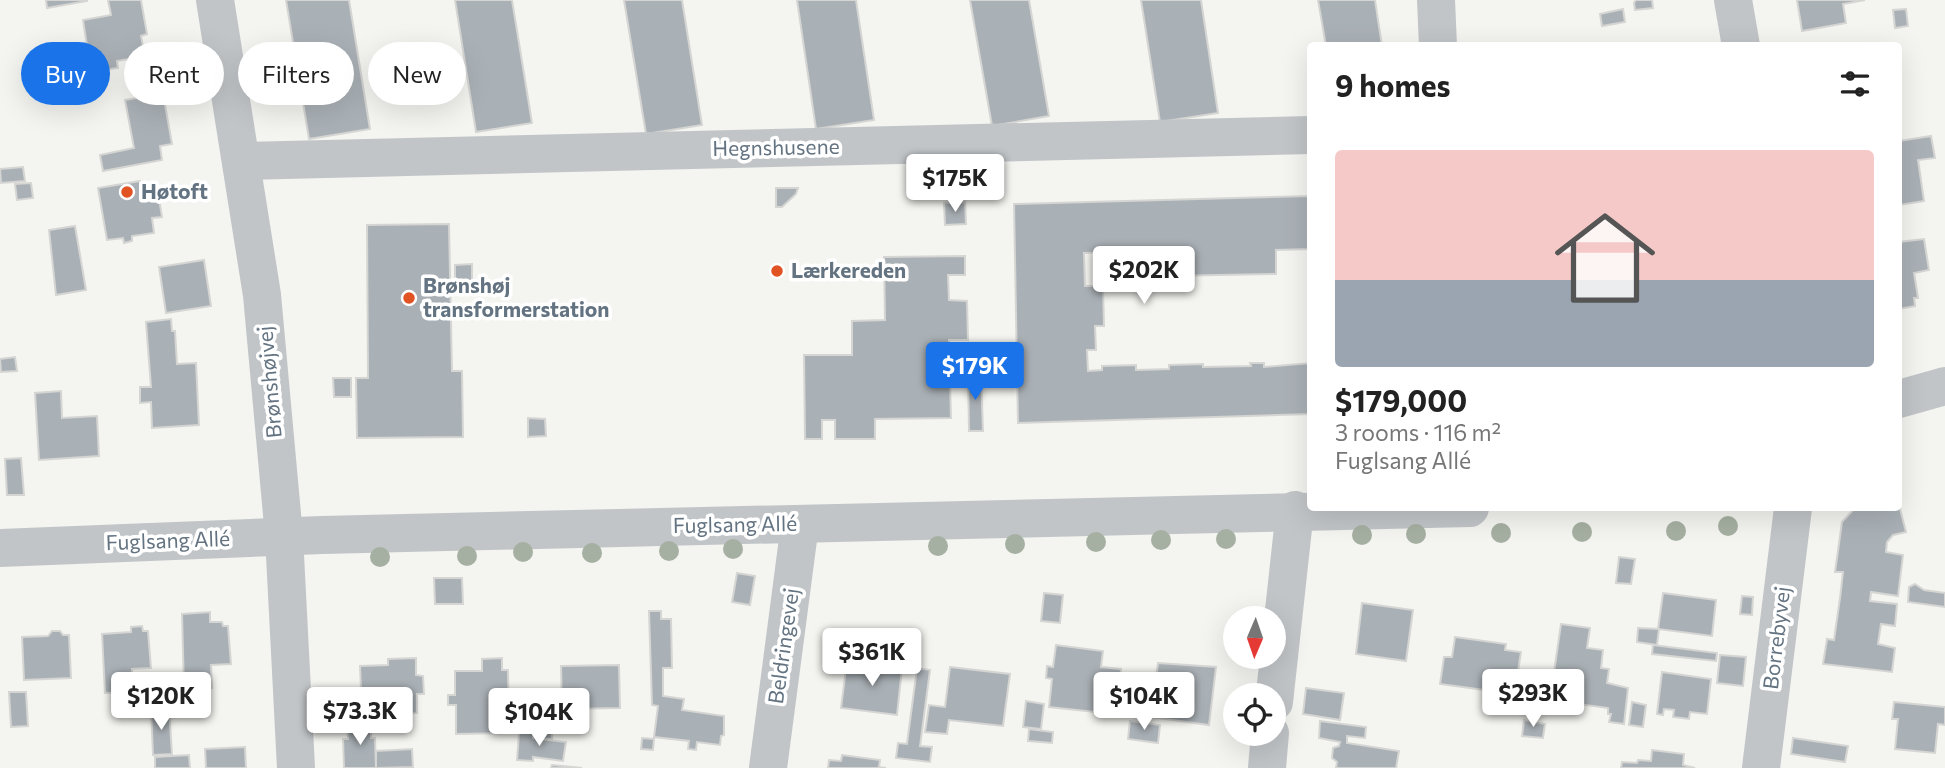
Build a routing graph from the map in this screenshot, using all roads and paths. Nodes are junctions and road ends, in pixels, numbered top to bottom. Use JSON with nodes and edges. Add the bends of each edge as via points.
{"nodes":[{"id":1,"x":215,"y":0,"type":"edge"},
{"id":2,"x":1436,"y":0,"type":"edge"},
{"id":3,"x":1733,"y":0,"type":"edge"},
{"id":4,"x":1438,"y":42,"type":"edge"},
{"id":5,"x":1740,"y":42,"type":"edge"},
{"id":6,"x":1307,"y":135,"type":"edge"},
{"id":7,"x":241,"y":161,"type":"junction"},
{"id":8,"x":1945,"y":386,"type":"edge"},
{"id":9,"x":1902,"y":397,"type":"edge"},
{"id":10,"x":1295,"y":510,"type":"junction"},
{"id":11,"x":1307,"y":510,"type":"edge"},
{"id":12,"x":1793,"y":511,"type":"edge"},
{"id":13,"x":800,"y":524,"type":"junction"},
{"id":14,"x":284,"y":536,"type":"junction"},
{"id":15,"x":0,"y":548,"type":"edge"},
{"id":16,"x":1276,"y":683,"type":"edge"},
{"id":17,"x":1269,"y":746,"type":"edge"},
{"id":18,"x":296,"y":768,"type":"edge"},
{"id":19,"x":768,"y":768,"type":"edge"},
{"id":20,"x":1267,"y":768,"type":"edge"},
{"id":21,"x":1760,"y":768,"type":"edge"}],
"edges":[{"from":1,"to":7,"type":"street","name":"Brønshøjvej"},
{"from":2,"to":4,"type":"street"},
{"from":3,"to":5,"type":"street"},
{"from":6,"to":7,"type":"street","name":"Hegnshusene"},
{"from":7,"to":14,"type":"street","name":"Brønshøjvej","via":[[262,295]]},
{"from":8,"to":9,"type":"street"},
{"from":10,"to":11,"type":"street","name":"Fuglsang Allé"},
{"from":10,"to":13,"type":"street","name":"Fuglsang Allé"},
{"from":10,"to":16,"type":"street"},
{"from":12,"to":21,"type":"street","name":"Borrebyvej"},
{"from":13,"to":14,"type":"street","name":"Fuglsang Allé"},
{"from":13,"to":19,"type":"street","name":"Beldringevej"},
{"from":14,"to":15,"type":"street","name":"Fuglsang Allé"},
{"from":14,"to":18,"type":"street","name":"Brønshøjvej"},
{"from":17,"to":20,"type":"street"}]}
